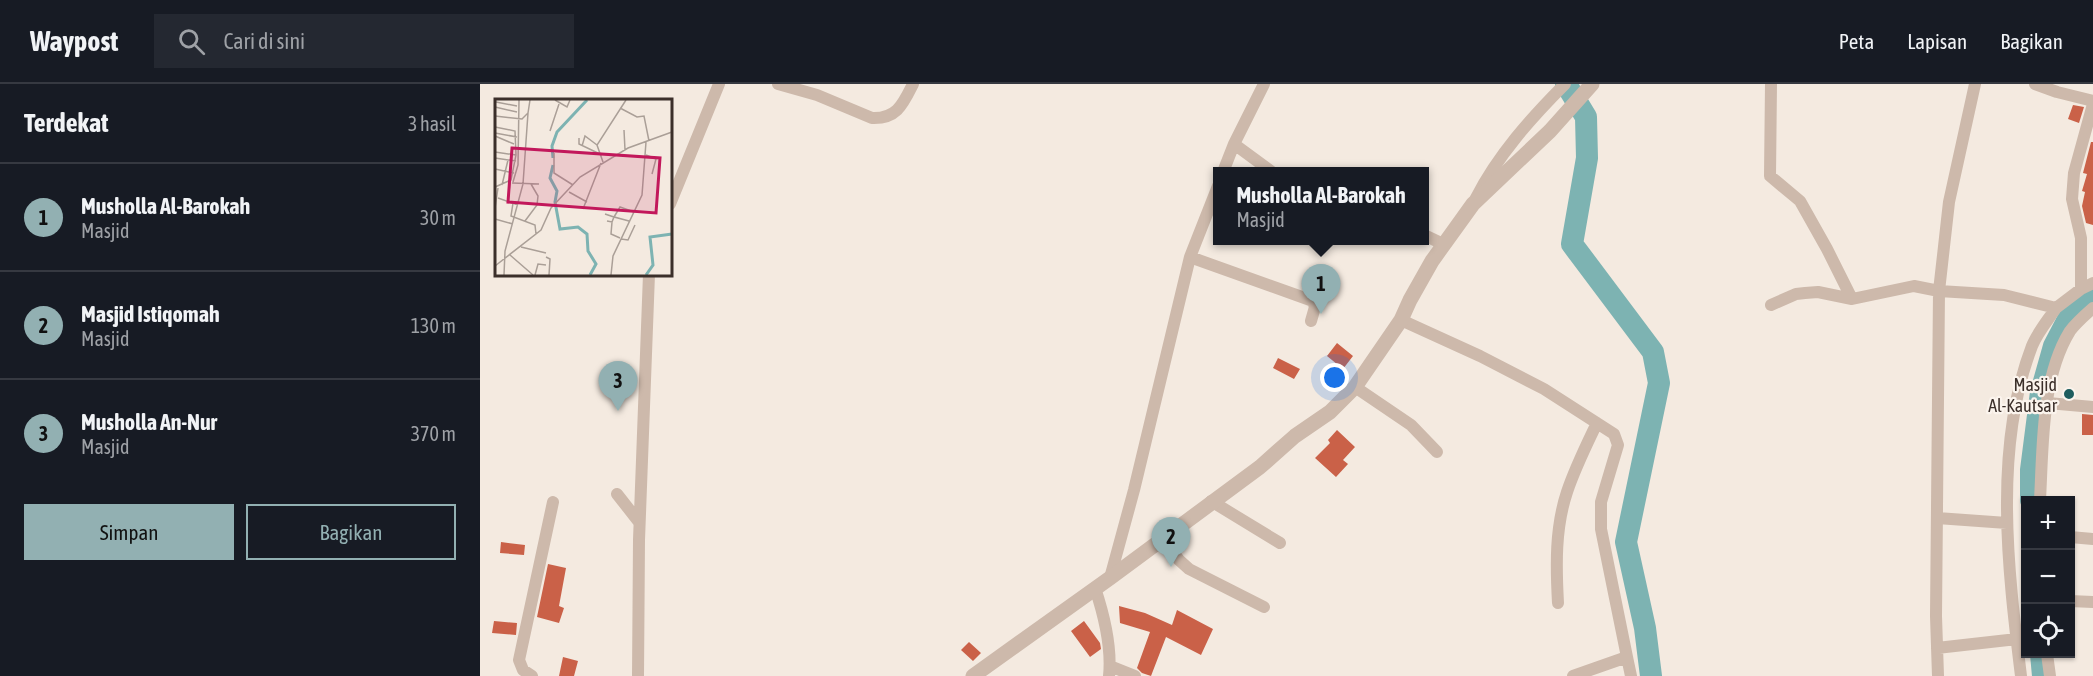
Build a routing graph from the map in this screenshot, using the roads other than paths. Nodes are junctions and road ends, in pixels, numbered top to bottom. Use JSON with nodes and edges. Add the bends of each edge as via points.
{"nodes":[{"id":1,"x":719,"y":84,"type":"edge"},
{"id":2,"x":778,"y":84,"type":"edge"},
{"id":3,"x":913,"y":84,"type":"edge"},
{"id":4,"x":1264,"y":84,"type":"edge"},
{"id":5,"x":1565,"y":84,"type":"edge"},
{"id":6,"x":1592,"y":84,"type":"edge"},
{"id":7,"x":1771,"y":84,"type":"edge"},
{"id":8,"x":1974,"y":84,"type":"edge"},
{"id":9,"x":2035,"y":84,"type":"edge"},
{"id":10,"x":2093,"y":102,"type":"edge"},
{"id":11,"x":1233,"y":144,"type":"junction"},
{"id":12,"x":1224,"y":167,"type":"edge"},
{"id":13,"x":1266,"y":167,"type":"edge"},
{"id":14,"x":672,"y":199,"type":"edge"},
{"id":15,"x":1213,"y":199,"type":"edge"},
{"id":16,"x":1473,"y":204,"type":"junction"},
{"id":17,"x":1429,"y":237,"type":"edge"},
{"id":18,"x":1443,"y":244,"type":"junction"},
{"id":19,"x":1190,"y":257,"type":"junction"},
{"id":20,"x":649,"y":276,"type":"edge"},
{"id":21,"x":2087,"y":286,"type":"edge"},
{"id":22,"x":1939,"y":291,"type":"junction"},
{"id":23,"x":1852,"y":299,"type":"junction"},
{"id":24,"x":1771,"y":305,"type":"dead end"},
{"id":25,"x":2056,"y":308,"type":"junction"},
{"id":26,"x":2093,"y":308,"type":"edge"},
{"id":27,"x":1401,"y":320,"type":"junction"},
{"id":28,"x":1311,"y":321,"type":"dead end"},
{"id":29,"x":1355,"y":387,"type":"junction"},
{"id":30,"x":2048,"y":403,"type":"junction"},
{"id":31,"x":2093,"y":407,"type":"edge"},
{"id":32,"x":1597,"y":423,"type":"junction"},
{"id":33,"x":1437,"y":452,"type":"dead end"},
{"id":34,"x":617,"y":494,"type":"dead end"},
{"id":35,"x":2040,"y":496,"type":"edge"},
{"id":36,"x":1211,"y":501,"type":"junction"},
{"id":37,"x":553,"y":502,"type":"dead end"},
{"id":38,"x":1937,"y":518,"type":"junction"},
{"id":39,"x":639,"y":522,"type":"junction"},
{"id":40,"x":2007,"y":523,"type":"junction"},
{"id":41,"x":2075,"y":537,"type":"edge"},
{"id":42,"x":1162,"y":538,"type":"junction"},
{"id":43,"x":2093,"y":539,"type":"edge"},
{"id":44,"x":1280,"y":543,"type":"dead end"},
{"id":45,"x":1110,"y":578,"type":"junction"},
{"id":46,"x":1095,"y":588,"type":"junction"},
{"id":47,"x":2075,"y":601,"type":"edge"},
{"id":48,"x":2093,"y":602,"type":"edge"},
{"id":49,"x":1558,"y":603,"type":"dead end"},
{"id":50,"x":1264,"y":607,"type":"dead end"},
{"id":51,"x":2017,"y":639,"type":"junction"},
{"id":52,"x":1937,"y":648,"type":"junction"},
{"id":53,"x":1627,"y":657,"type":"junction"},
{"id":54,"x":2047,"y":658,"type":"edge"},
{"id":55,"x":1109,"y":671,"type":"edge"},
{"id":56,"x":532,"y":676,"type":"edge"},
{"id":57,"x":638,"y":676,"type":"edge"},
{"id":58,"x":973,"y":676,"type":"edge"},
{"id":59,"x":1135,"y":676,"type":"edge"},
{"id":60,"x":1574,"y":676,"type":"edge"},
{"id":61,"x":1631,"y":676,"type":"edge"},
{"id":62,"x":1938,"y":676,"type":"edge"},
{"id":63,"x":2021,"y":676,"type":"edge"},
{"id":64,"x":2049,"y":676,"type":"edge"}],
"edges":[{"from":1,"to":14,"type":"street"},
{"from":2,"to":3,"type":"street","via":[[872,118],[895,112]]},
{"from":4,"to":11,"type":"street"},
{"from":5,"to":16,"type":"street","via":[[1502,155]]},
{"from":6,"to":16,"type":"street","via":[[1550,131]]},
{"from":7,"to":23,"type":"street","via":[[1770,176],[1800,201]]},
{"from":8,"to":22,"type":"street","via":[[1949,202]]},
{"from":9,"to":10,"type":"street"},
{"from":10,"to":21,"type":"street","via":[[2074,173],[2072,199],[2082,238]]},
{"from":11,"to":12,"type":"street"},
{"from":11,"to":13,"type":"street"},
{"from":15,"to":19,"type":"street"},
{"from":16,"to":18,"type":"street"},
{"from":17,"to":18,"type":"street"},
{"from":18,"to":27,"type":"street"},
{"from":19,"to":28,"type":"street","via":[[1313,301]]},
{"from":19,"to":45,"type":"street"},
{"from":20,"to":39,"type":"street"},
{"from":21,"to":25,"type":"street"},
{"from":22,"to":23,"type":"street","via":[[1914,286]]},
{"from":22,"to":25,"type":"street","via":[[2004,295]]},
{"from":22,"to":38,"type":"street"},
{"from":23,"to":24,"type":"street","via":[[1818,292],[1796,294]]},
{"from":25,"to":40,"type":"street","via":[[2033,344],[2020,383],[2012,432]]},
{"from":26,"to":30,"type":"street","via":[[2071,330],[2055,362]]},
{"from":27,"to":29,"type":"street"},
{"from":27,"to":32,"type":"street","via":[[1544,389]]},
{"from":29,"to":33,"type":"street","via":[[1411,425]]},
{"from":29,"to":36,"type":"street","via":[[1330,412]]},
{"from":30,"to":31,"type":"street"},
{"from":30,"to":35,"type":"street"},
{"from":32,"to":49,"type":"street","via":[[1576,468],[1560,521]]},
{"from":32,"to":53,"type":"street","via":[[1614,434],[1618,445],[1601,502],[1601,529]]},
{"from":34,"to":39,"type":"street"},
{"from":36,"to":42,"type":"street"},
{"from":36,"to":44,"type":"street"},
{"from":37,"to":56,"type":"street","via":[[519,660]]},
{"from":38,"to":40,"type":"street"},
{"from":38,"to":52,"type":"street"},
{"from":39,"to":57,"type":"street"},
{"from":40,"to":51,"type":"street"},
{"from":41,"to":43,"type":"street"},
{"from":42,"to":45,"type":"street"},
{"from":42,"to":50,"type":"street","via":[[1189,569]]},
{"from":45,"to":46,"type":"street"},
{"from":46,"to":55,"type":"street"},
{"from":46,"to":58,"type":"street"},
{"from":47,"to":48,"type":"street"},
{"from":51,"to":52,"type":"street"},
{"from":51,"to":63,"type":"street"},
{"from":52,"to":62,"type":"street"},
{"from":53,"to":60,"type":"street"},
{"from":53,"to":61,"type":"street"},
{"from":54,"to":64,"type":"street"},
{"from":55,"to":59,"type":"street"}]}
